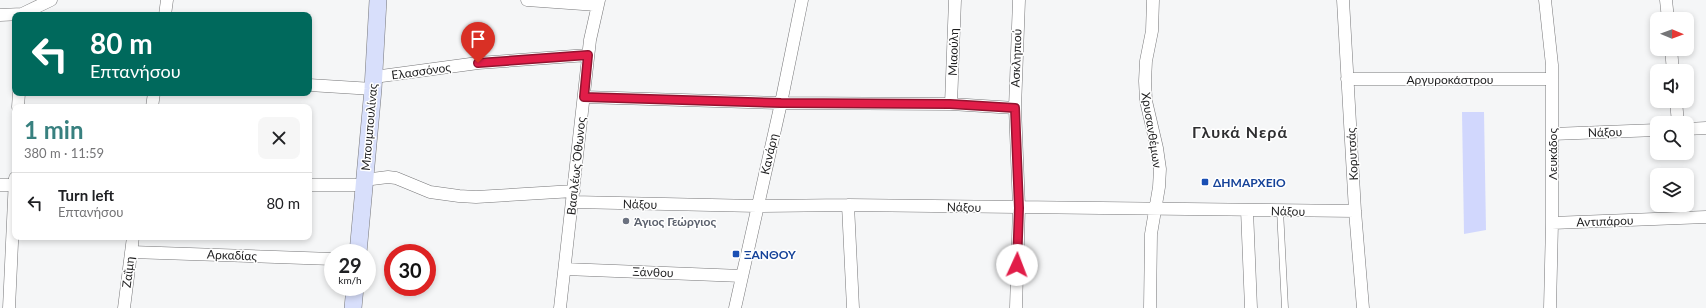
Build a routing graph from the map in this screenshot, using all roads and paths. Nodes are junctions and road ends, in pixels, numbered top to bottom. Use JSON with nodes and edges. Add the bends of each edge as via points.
{"nodes":[{"id":1,"x":51,"y":0,"type":"edge"},
{"id":2,"x":167,"y":0,"type":"edge"},
{"id":3,"x":378,"y":0,"type":"edge"},
{"id":4,"x":527,"y":0,"type":"edge"},
{"id":5,"x":802,"y":0,"type":"edge"},
{"id":6,"x":955,"y":0,"type":"edge"},
{"id":7,"x":1019,"y":0,"type":"edge"},
{"id":8,"x":1153,"y":0,"type":"edge"},
{"id":9,"x":1343,"y":0,"type":"edge"},
{"id":10,"x":1545,"y":0,"type":"edge"},
{"id":11,"x":1666,"y":0,"type":"edge"},
{"id":12,"x":598,"y":3,"type":"edge"},
{"id":13,"x":28,"y":12,"type":"edge"},
{"id":14,"x":165,"y":12,"type":"edge"},
{"id":15,"x":1667,"y":12,"type":"edge"},
{"id":16,"x":0,"y":15,"type":"edge"},
{"id":17,"x":12,"y":15,"type":"edge"},
{"id":18,"x":588,"y":55,"type":"junction"},
{"id":19,"x":1347,"y":79,"type":"junction"},
{"id":20,"x":1552,"y":79,"type":"junction"},
{"id":21,"x":373,"y":83,"type":"junction"},
{"id":22,"x":312,"y":85,"type":"edge"},
{"id":23,"x":584,"y":97,"type":"junction"},
{"id":24,"x":781,"y":103,"type":"junction"},
{"id":25,"x":950,"y":104,"type":"junction"},
{"id":26,"x":1015,"y":108,"type":"junction"},
{"id":27,"x":1706,"y":128,"type":"edge"},
{"id":28,"x":1694,"y":129,"type":"edge"},
{"id":29,"x":1650,"y":130,"type":"edge"},
{"id":30,"x":1552,"y":134,"type":"junction"},
{"id":31,"x":364,"y":182,"type":"junction"},
{"id":32,"x":0,"y":185,"type":"edge"},
{"id":33,"x":12,"y":185,"type":"edge"},
{"id":34,"x":312,"y":185,"type":"edge"},
{"id":35,"x":573,"y":197,"type":"junction"},
{"id":36,"x":848,"y":205,"type":"junction"},
{"id":37,"x":757,"y":206,"type":"junction"},
{"id":38,"x":1019,"y":208,"type":"junction"},
{"id":39,"x":1155,"y":209,"type":"junction"},
{"id":40,"x":1247,"y":210,"type":"junction"},
{"id":41,"x":1280,"y":210,"type":"junction"},
{"id":42,"x":1355,"y":211,"type":"junction"},
{"id":43,"x":1706,"y":217,"type":"edge"},
{"id":44,"x":1552,"y":223,"type":"junction"},
{"id":45,"x":12,"y":240,"type":"edge"},
{"id":46,"x":133,"y":240,"type":"edge"},
{"id":47,"x":359,"y":244,"type":"edge"},
{"id":48,"x":131,"y":252,"type":"junction"},
{"id":49,"x":324,"y":259,"type":"edge"},
{"id":50,"x":565,"y":269,"type":"junction"},
{"id":51,"x":742,"y":276,"type":"junction"},
{"id":52,"x":354,"y":296,"type":"edge"},
{"id":53,"x":9,"y":308,"type":"edge"},
{"id":54,"x":124,"y":308,"type":"edge"},
{"id":55,"x":353,"y":308,"type":"edge"},
{"id":56,"x":560,"y":308,"type":"edge"},
{"id":57,"x":735,"y":308,"type":"edge"},
{"id":58,"x":853,"y":308,"type":"edge"},
{"id":59,"x":1016,"y":308,"type":"edge"},
{"id":60,"x":1150,"y":308,"type":"edge"},
{"id":61,"x":1251,"y":308,"type":"edge"},
{"id":62,"x":1285,"y":308,"type":"edge"},
{"id":63,"x":1363,"y":308,"type":"edge"},
{"id":64,"x":1550,"y":308,"type":"edge"}],
"edges":[{"from":1,"to":13,"type":"street"},
{"from":2,"to":14,"type":"street"},
{"from":3,"to":21,"type":"street","name":"Μπουμπουλίνας"},
{"from":4,"to":12,"type":"street"},
{"from":5,"to":24,"type":"street","name":"Κανάρη"},
{"from":6,"to":25,"type":"street","name":"Μιαούλη"},
{"from":7,"to":26,"type":"street","name":"Ασκληπιού"},
{"from":8,"to":39,"type":"street","name":"Χρυσανθέμων","via":[[1152,31],[1145,71],[1147,107],[1159,159],[1159,187]]},
{"from":9,"to":19,"type":"street","name":"Κορυτσάς"},
{"from":10,"to":20,"type":"street","name":"Λευκάδος"},
{"from":11,"to":15,"type":"street"},
{"from":12,"to":18,"type":"street","name":"Βασιλέως Όθωνος"},
{"from":16,"to":17,"type":"street"},
{"from":18,"to":21,"type":"street","name":"Ελασσόνος","via":[[478,63]]},
{"from":18,"to":23,"type":"street","name":"Βασιλέως Όθωνος"},
{"from":19,"to":20,"type":"street","name":"Αργυροκάστρου"},
{"from":19,"to":42,"type":"street","name":"Κορυτσάς"},
{"from":20,"to":30,"type":"street","name":"Λευκάδος"},
{"from":21,"to":22,"type":"street","name":"Ελασσόνος"},
{"from":21,"to":31,"type":"street","name":"Μπουμπουλίνας"},
{"from":23,"to":24,"type":"street"},
{"from":23,"to":35,"type":"street","name":"Βασιλέως Όθωνος"},
{"from":24,"to":25,"type":"street"},
{"from":24,"to":37,"type":"street","name":"Κανάρη"},
{"from":25,"to":26,"type":"street"},
{"from":26,"to":38,"type":"street","name":"Ασκληπιού"},
{"from":27,"to":28,"type":"street"},
{"from":29,"to":30,"type":"street","name":"Νάξου"},
{"from":30,"to":44,"type":"street","name":"Λευκάδος"},
{"from":31,"to":34,"type":"street"},
{"from":31,"to":35,"type":"street","name":"Νάξου","via":[[396,178],[440,194],[476,197]]},
{"from":31,"to":47,"type":"street","name":"Μπουμπουλίνας"},
{"from":32,"to":33,"type":"street"},
{"from":35,"to":37,"type":"street","name":"Νάξου"},
{"from":35,"to":50,"type":"street","name":"Βασιλέως Όθωνος"},
{"from":36,"to":37,"type":"street","name":"Νάξου"},
{"from":36,"to":38,"type":"street","name":"Νάξου"},
{"from":36,"to":58,"type":"street"},
{"from":37,"to":51,"type":"street","name":"Κανάρη"},
{"from":38,"to":39,"type":"street","name":"Νάξου"},
{"from":38,"to":59,"type":"street","name":"Ασκληπιού"},
{"from":39,"to":40,"type":"street","name":"Νάξου"},
{"from":39,"to":60,"type":"street","name":"Χρυσανθέμων","via":[[1151,234]]},
{"from":40,"to":41,"type":"street","name":"Νάξου"},
{"from":40,"to":61,"type":"street"},
{"from":41,"to":42,"type":"street","name":"Νάξου"},
{"from":41,"to":62,"type":"lane"},
{"from":42,"to":63,"type":"street","name":"Κορυτσάς"},
{"from":43,"to":44,"type":"street","name":"Αντιπάρου"},
{"from":44,"to":64,"type":"street","name":"Λευκάδος"},
{"from":45,"to":53,"type":"street"},
{"from":46,"to":48,"type":"street","name":"Ζαΐμη"},
{"from":48,"to":49,"type":"street","name":"Αρκαδίας"},
{"from":48,"to":54,"type":"street","name":"Ζαΐμη"},
{"from":50,"to":51,"type":"street","name":"Ξάνθου"},
{"from":50,"to":56,"type":"street","name":"Βασιλέως Όθωνος"},
{"from":51,"to":57,"type":"street","name":"Κανάρη"},
{"from":52,"to":55,"type":"street"}]}
